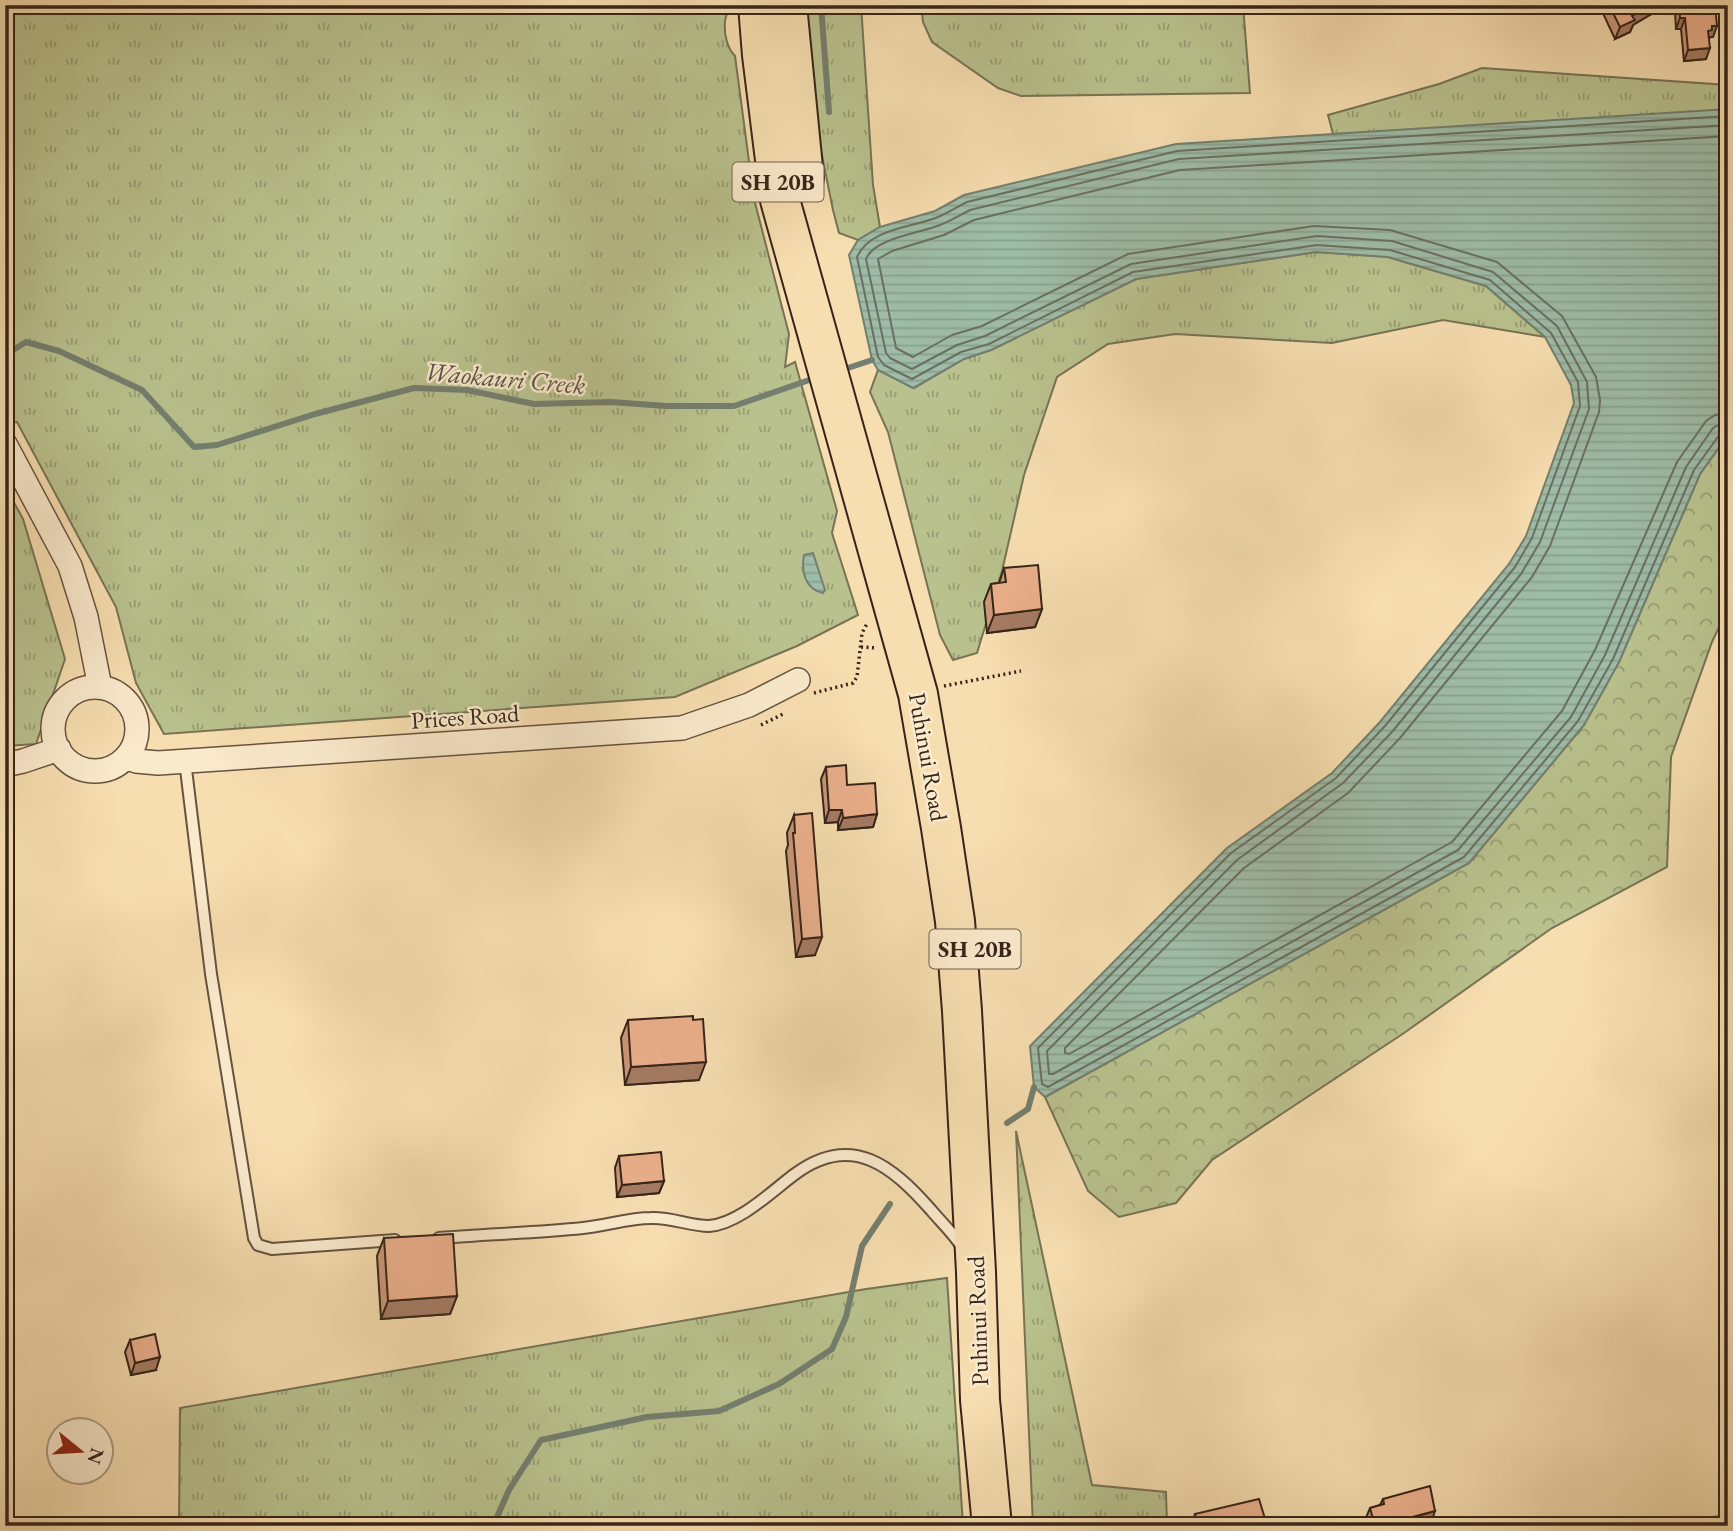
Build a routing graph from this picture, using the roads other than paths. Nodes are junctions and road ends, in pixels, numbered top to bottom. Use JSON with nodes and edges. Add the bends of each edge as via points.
{"nodes":[{"id":1,"x":758,"y":5,"type":"edge"},
{"id":2,"x":787,"y":5,"type":"edge"},
{"id":3,"x":833,"y":352,"type":"junction"},
{"id":4,"x":843,"y":389,"type":"junction"},
{"id":5,"x":5,"y":444,"type":"edge"},
{"id":6,"x":806,"y":686,"type":"road end"},
{"id":7,"x":100,"y":687,"type":"junction"},
{"id":8,"x":59,"y":749,"type":"junction"},
{"id":9,"x":127,"y":756,"type":"junction"},
{"id":10,"x":185,"y":761,"type":"junction"},
{"id":11,"x":5,"y":765,"type":"edge"},
{"id":12,"x":425,"y":1238,"type":"edge"},
{"id":13,"x":411,"y":1239,"type":"edge"},
{"id":14,"x":976,"y":1272,"type":"junction"},
{"id":15,"x":992,"y":1526,"type":"edge"},
{"id":16,"x":1013,"y":1526,"type":"edge"}],
"edges":[{"from":1,"to":3,"type":"highway","name":"Puhinui Road","number":"SH 20B","via":[[780,200]]},
{"from":2,"to":3,"type":"highway","name":"Puhinui Road","number":"SH 20B","via":[[806,201]]},
{"from":3,"to":4,"type":"highway","name":"Puhinui Road","number":"SH 20B"},
{"from":4,"to":14,"type":"highway","name":"Puhinui Road","number":"SH 20B","via":[[918,694],[941,828],[955,921]]},
{"from":4,"to":16,"type":"highway","name":"Puhinui Road","number":"SH 20B","via":[[930,644],[956,760],[989,1090]]},
{"from":5,"to":7,"type":"street","via":[[70,566]]},
{"from":6,"to":10,"type":"street","name":"Prices Road","via":[[682,729]]},
{"from":7,"to":8,"type":"street","via":[[78,691],[61,705],[54,727]]},
{"from":7,"to":9,"type":"street","via":[[123,697],[134,713],[136,738]]},
{"from":8,"to":9,"type":"street","via":[[76,766],[96,771],[111,768]]},
{"from":8,"to":11,"type":"street"},
{"from":9,"to":10,"type":"street","name":"Prices Road","via":[[146,762]]},
{"from":10,"to":13,"type":"lane","via":[[211,974],[254,1238],[258,1245],[272,1249]]},
{"from":12,"to":14,"type":"lane","via":[[580,1229],[653,1217],[709,1226],[737,1216],[814,1161],[832,1155],[854,1156],[890,1169],[909,1185],[960,1243]]},
{"from":14,"to":15,"type":"highway","name":"Puhinui Road","number":"SH 20B","via":[[980,1400]]}]}
